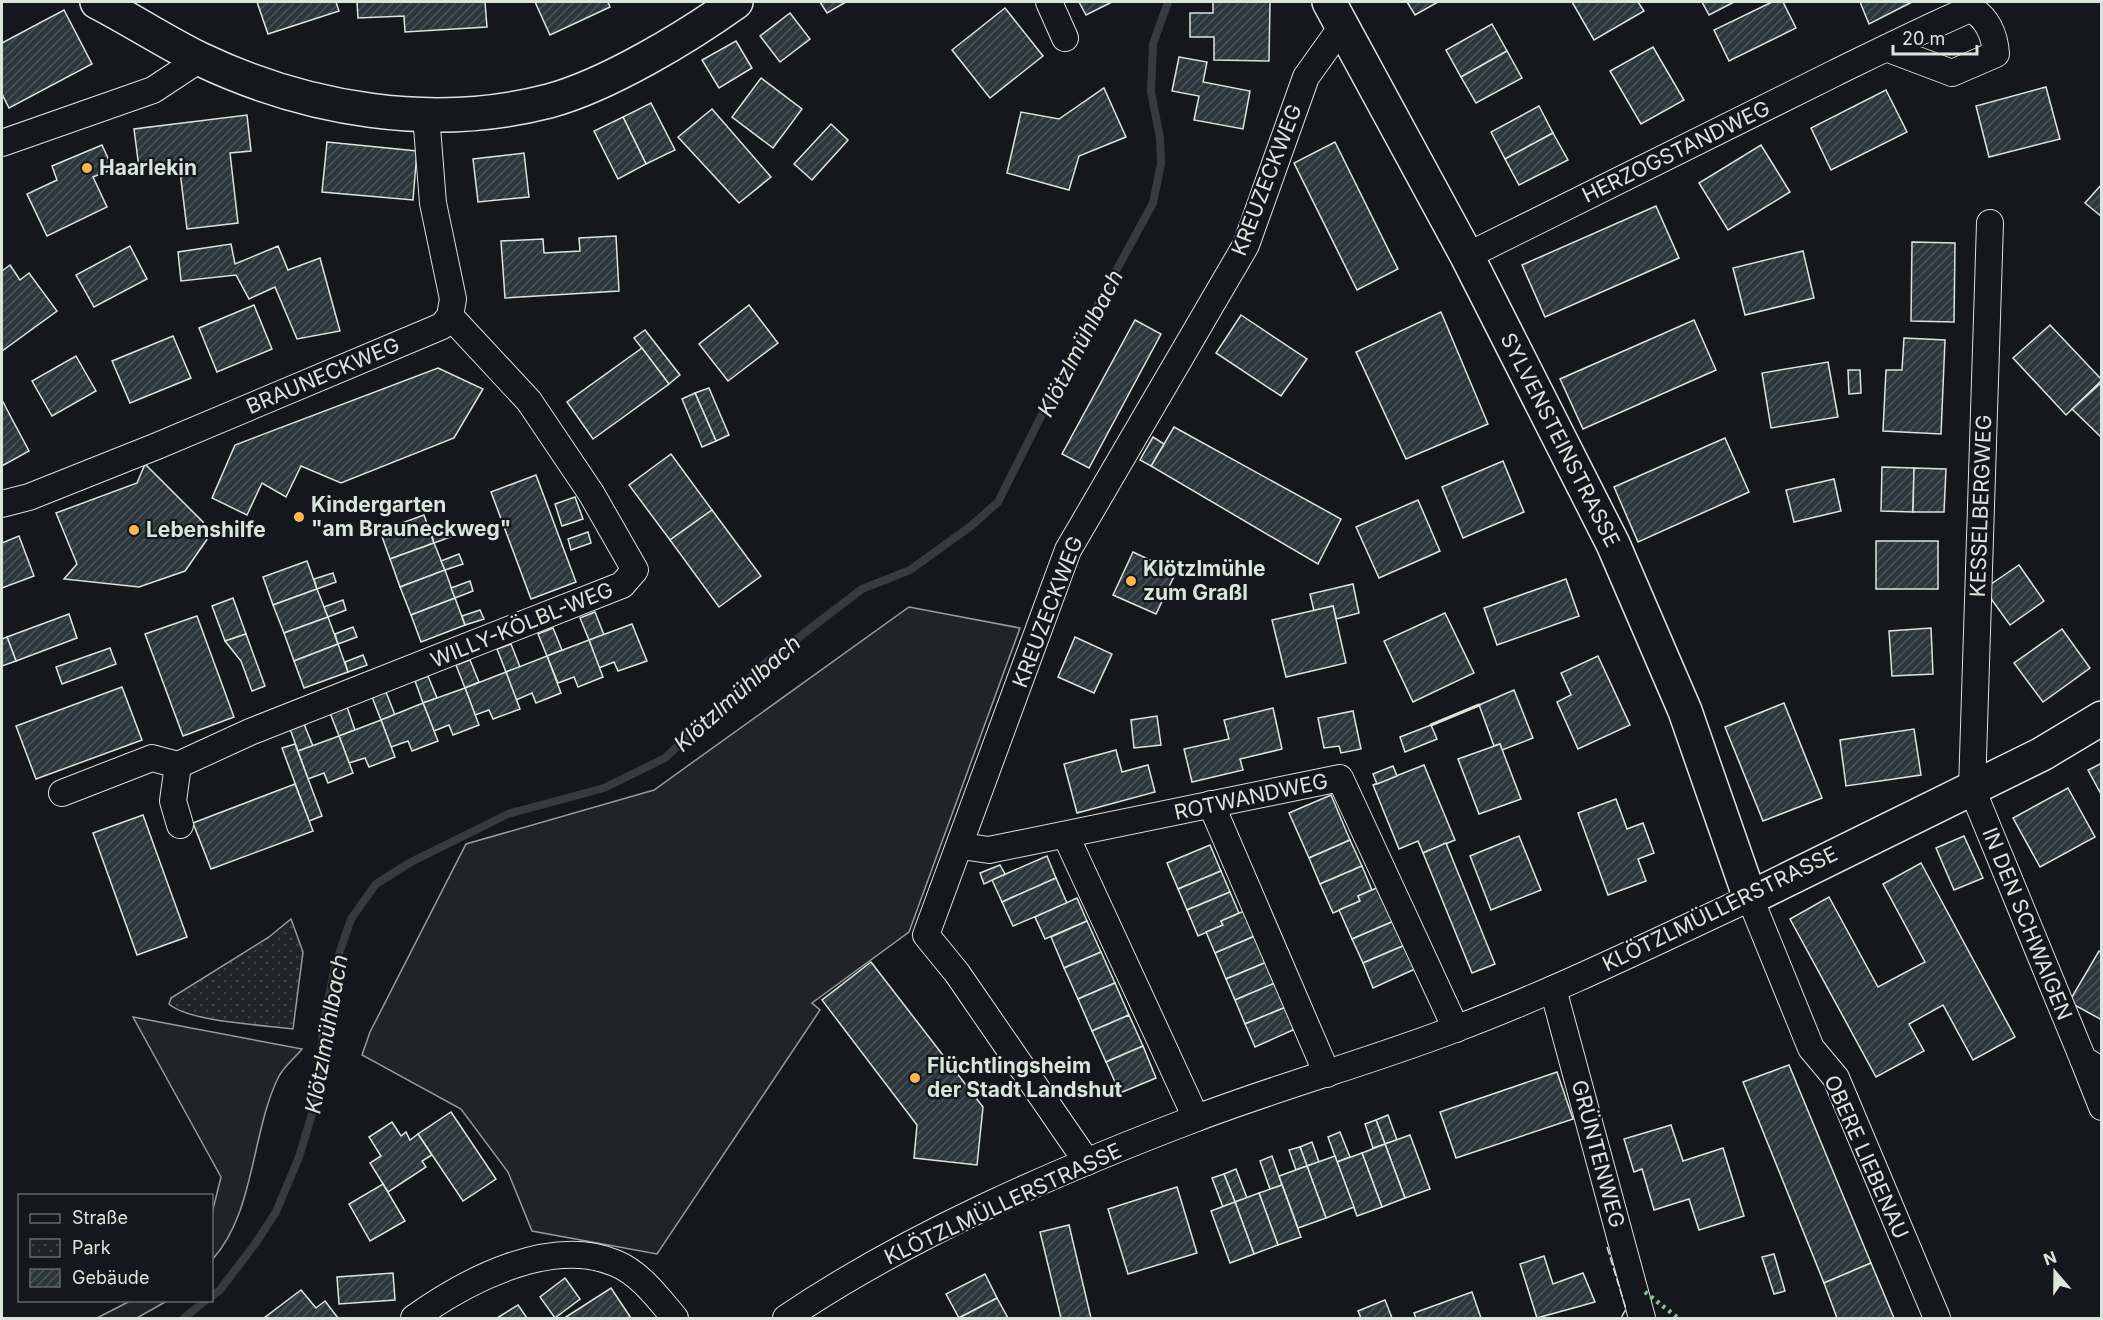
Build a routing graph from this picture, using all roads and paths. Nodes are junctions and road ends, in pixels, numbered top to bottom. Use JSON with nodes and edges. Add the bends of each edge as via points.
{"nodes":[{"id":1,"x":97,"y":2,"type":"edge"},
{"id":2,"x":736,"y":2,"type":"edge"},
{"id":3,"x":1049,"y":2,"type":"edge"},
{"id":4,"x":1336,"y":13,"type":"edge"},
{"id":5,"x":1065,"y":38,"type":"dead end"},
{"id":6,"x":1886,"y":48,"type":"dead end"},
{"id":7,"x":200,"y":59,"type":"junction"},
{"id":8,"x":426,"y":115,"type":"junction"},
{"id":9,"x":2,"y":143,"type":"edge"},
{"id":10,"x":1990,"y":223,"type":"dead end"},
{"id":11,"x":1467,"y":256,"type":"junction"},
{"id":12,"x":450,"y":316,"type":"junction"},
{"id":13,"x":2,"y":504,"type":"edge"},
{"id":14,"x":2102,"y":718,"type":"edge"},
{"id":15,"x":178,"y":765,"type":"junction"},
{"id":16,"x":1972,"y":789,"type":"junction"},
{"id":17,"x":62,"y":793,"type":"dead end"},
{"id":18,"x":1212,"y":804,"type":"junction"},
{"id":19,"x":180,"y":825,"type":"dead end"},
{"id":20,"x":1066,"y":836,"type":"junction"},
{"id":21,"x":961,"y":846,"type":"junction"},
{"id":22,"x":1750,"y":898,"type":"junction"},
{"id":23,"x":1553,"y":989,"type":"junction"},
{"id":24,"x":1456,"y":1029,"type":"junction"},
{"id":25,"x":2092,"y":1065,"type":"edge"},
{"id":26,"x":1327,"y":1074,"type":"junction"},
{"id":27,"x":2102,"y":1107,"type":"edge"},
{"id":28,"x":1196,"y":1118,"type":"junction"},
{"id":29,"x":1087,"y":1162,"type":"junction"},
{"id":30,"x":414,"y":1318,"type":"edge"},
{"id":31,"x":675,"y":1318,"type":"edge"},
{"id":32,"x":786,"y":1318,"type":"edge"},
{"id":33,"x":1642,"y":1318,"type":"edge"},
{"id":34,"x":1937,"y":1318,"type":"edge"}],
"edges":[{"from":1,"to":7,"type":"street"},
{"from":2,"to":8,"type":"street","via":[[655,53],[549,101],[470,114]]},
{"from":3,"to":5,"type":"street"},
{"from":4,"to":11,"type":"street","name":"SYLVENSTEINSTRASSE"},
{"from":4,"to":21,"type":"street","name":"KREUZECKWEG","via":[[1306,77],[1246,245],[1068,550]]},
{"from":6,"to":11,"type":"street","name":"HERZOGSTANDWEG"},
{"from":7,"to":8,"type":"street","via":[[330,104]]},
{"from":7,"to":9,"type":"street","via":[[153,90]]},
{"from":8,"to":12,"type":"street","via":[[434,203],[453,299]]},
{"from":10,"to":16,"type":"street","name":"KESSELBERGWEG"},
{"from":11,"to":22,"type":"street","name":"SYLVENSTEINSTRASSE","via":[[1613,544],[1685,711]]},
{"from":12,"to":13,"type":"street","name":"BRAUNECKWEG","via":[[442,326],[157,446]]},
{"from":12,"to":15,"type":"street","name":"WILLY-KÖLBL-WEG","via":[[529,402],[591,493],[635,570],[622,585],[250,732]]},
{"from":14,"to":16,"type":"street","name":"KLÖTZLMÜLLERSTRASSE"},
{"from":15,"to":17,"type":"street","via":[[153,758]]},
{"from":15,"to":19,"type":"street","via":[[173,801]]},
{"from":16,"to":22,"type":"street","name":"KLÖTZLMÜLLERSTRASSE"},
{"from":16,"to":25,"type":"street","name":"IN DEN SCHWAIGEN"},
{"from":18,"to":20,"type":"street","name":"ROTWANDWEG"},
{"from":18,"to":24,"type":"street","name":"ROTWANDWEG","via":[[1340,778]]},
{"from":18,"to":26,"type":"street"},
{"from":20,"to":21,"type":"street","name":"ROTWANDWEG","via":[[989,850]]},
{"from":20,"to":28,"type":"street"},
{"from":21,"to":29,"type":"street","name":"KREUZECKWEG","via":[[926,935],[964,982]]},
{"from":22,"to":23,"type":"street","name":"KLÖTZLMÜLLERSTRASSE"},
{"from":22,"to":34,"type":"street","name":"OBERE LIEBENAU","via":[[1811,1048],[1836,1078]]},
{"from":23,"to":24,"type":"street","name":"KLÖTZLMÜLLERSTRASSE"},
{"from":23,"to":33,"type":"street","name":"GRÜNTENWEG"},
{"from":24,"to":26,"type":"street","name":"KLÖTZLMÜLLERSTRASSE"},
{"from":25,"to":27,"type":"street","name":"IN DEN SCHWAIGEN"},
{"from":26,"to":28,"type":"street","name":"KLÖTZLMÜLLERSTRASSE"},
{"from":28,"to":29,"type":"street","name":"KLÖTZLMÜLLERSTRASSE"},
{"from":29,"to":32,"type":"street","name":"KLÖTZLMÜLLERSTRASSE","via":[[934,1232]]},
{"from":30,"to":31,"type":"street","via":[[486,1276],[516,1264],[546,1257],[580,1256],[614,1262],[638,1277]]}]}
